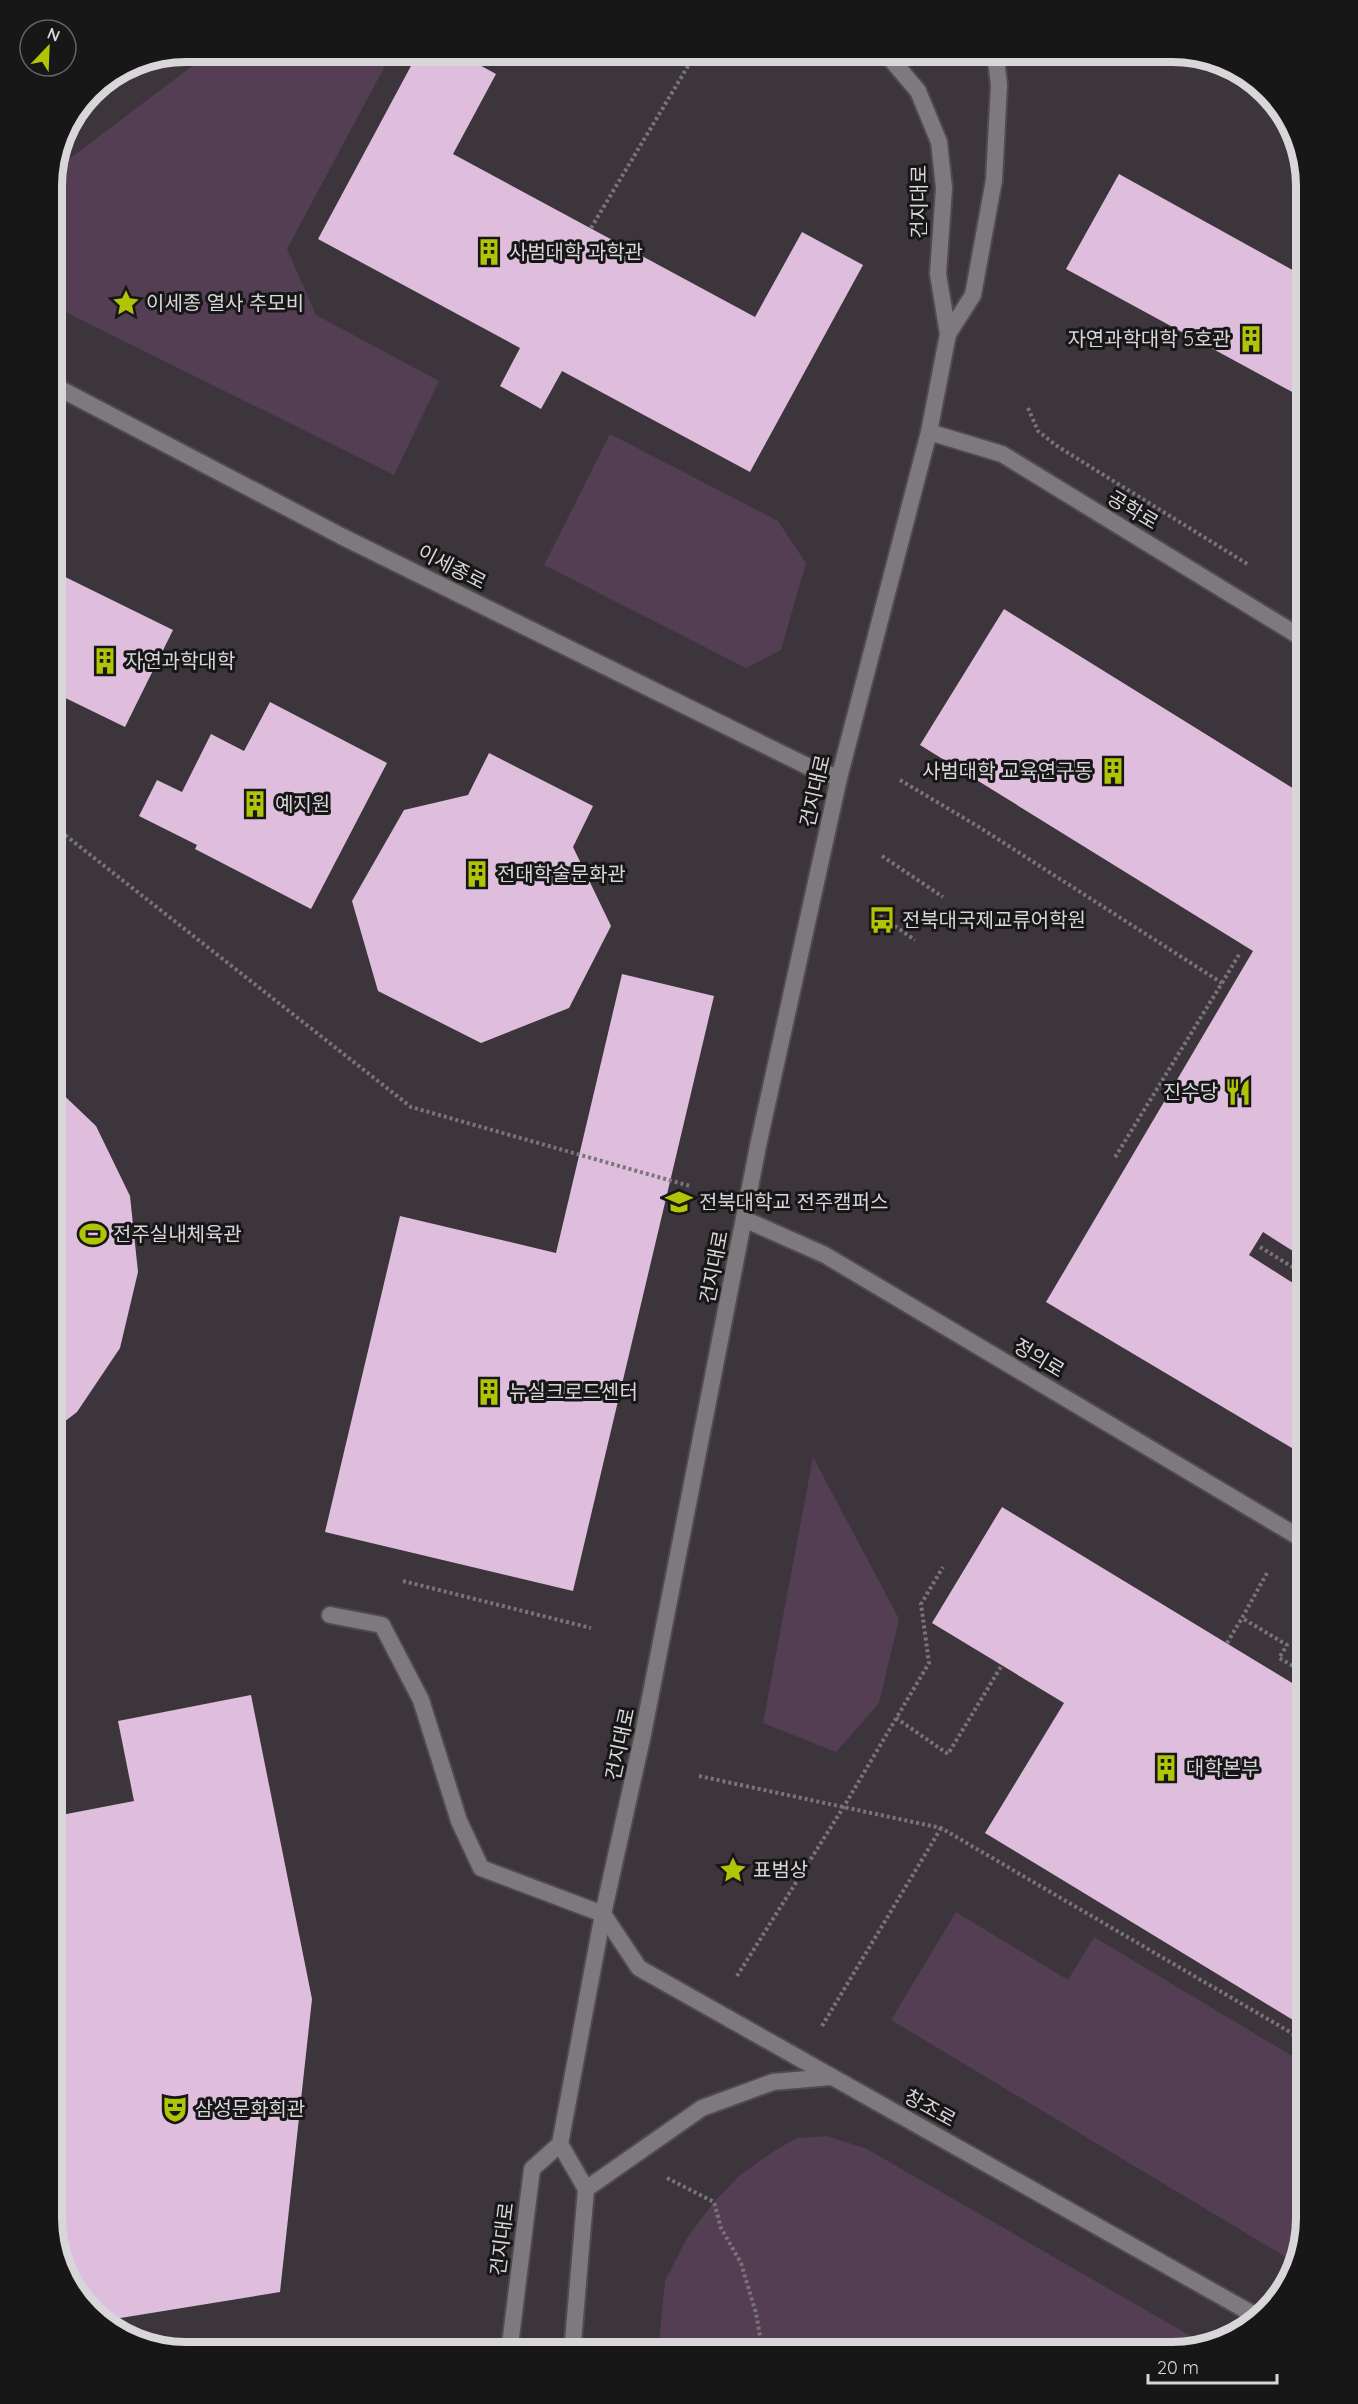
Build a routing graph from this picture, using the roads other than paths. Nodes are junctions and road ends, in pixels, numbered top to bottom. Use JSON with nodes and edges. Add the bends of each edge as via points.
{"nodes":[{"id":1,"x":893,"y":62,"type":"edge"},
{"id":2,"x":996,"y":62,"type":"edge"},
{"id":3,"x":948,"y":334,"type":"junction"},
{"id":4,"x":62,"y":390,"type":"edge"},
{"id":5,"x":929,"y":432,"type":"junction"},
{"id":6,"x":1296,"y":634,"type":"edge"},
{"id":7,"x":839,"y":778,"type":"junction"},
{"id":8,"x":744,"y":1219,"type":"junction"},
{"id":9,"x":1296,"y":1535,"type":"edge"},
{"id":10,"x":330,"y":1615,"type":"dead end"},
{"id":11,"x":603,"y":1914,"type":"junction"},
{"id":12,"x":831,"y":2077,"type":"junction"},
{"id":13,"x":561,"y":2144,"type":"junction"},
{"id":14,"x":586,"y":2189,"type":"junction"},
{"id":15,"x":1252,"y":2314,"type":"edge"},
{"id":16,"x":511,"y":2342,"type":"edge"},
{"id":17,"x":573,"y":2342,"type":"edge"}],
"edges":[{"from":1,"to":3,"type":"lane","name":"건지대로","via":[[918,91],[939,142],[944,188],[938,274]]},
{"from":2,"to":3,"type":"lane","name":"건지대로","via":[[999,85],[994,180],[973,295]]},
{"from":3,"to":5,"type":"lane","name":"건지대로"},
{"from":4,"to":7,"type":"lane","name":"이세종로","via":[[341,536],[809,767]]},
{"from":5,"to":6,"type":"lane","name":"공학로","via":[[1002,454]]},
{"from":5,"to":7,"type":"lane","name":"건지대로"},
{"from":7,"to":8,"type":"lane","name":"건지대로"},
{"from":8,"to":9,"type":"lane","name":"정의로","via":[[825,1256]]},
{"from":8,"to":11,"type":"lane","name":"건지대로","via":[[643,1734]]},
{"from":10,"to":11,"type":"lane","via":[[382,1625],[421,1700],[459,1821],[481,1869]]},
{"from":11,"to":12,"type":"lane","name":"창조로","via":[[639,1968]]},
{"from":11,"to":13,"type":"lane","name":"건지대로"},
{"from":12,"to":14,"type":"lane","via":[[773,2082],[702,2108]]},
{"from":12,"to":15,"type":"lane","name":"창조로"},
{"from":13,"to":14,"type":"lane"},
{"from":13,"to":16,"type":"lane","name":"건지대로","via":[[532,2169]]},
{"from":14,"to":17,"type":"lane"}]}
